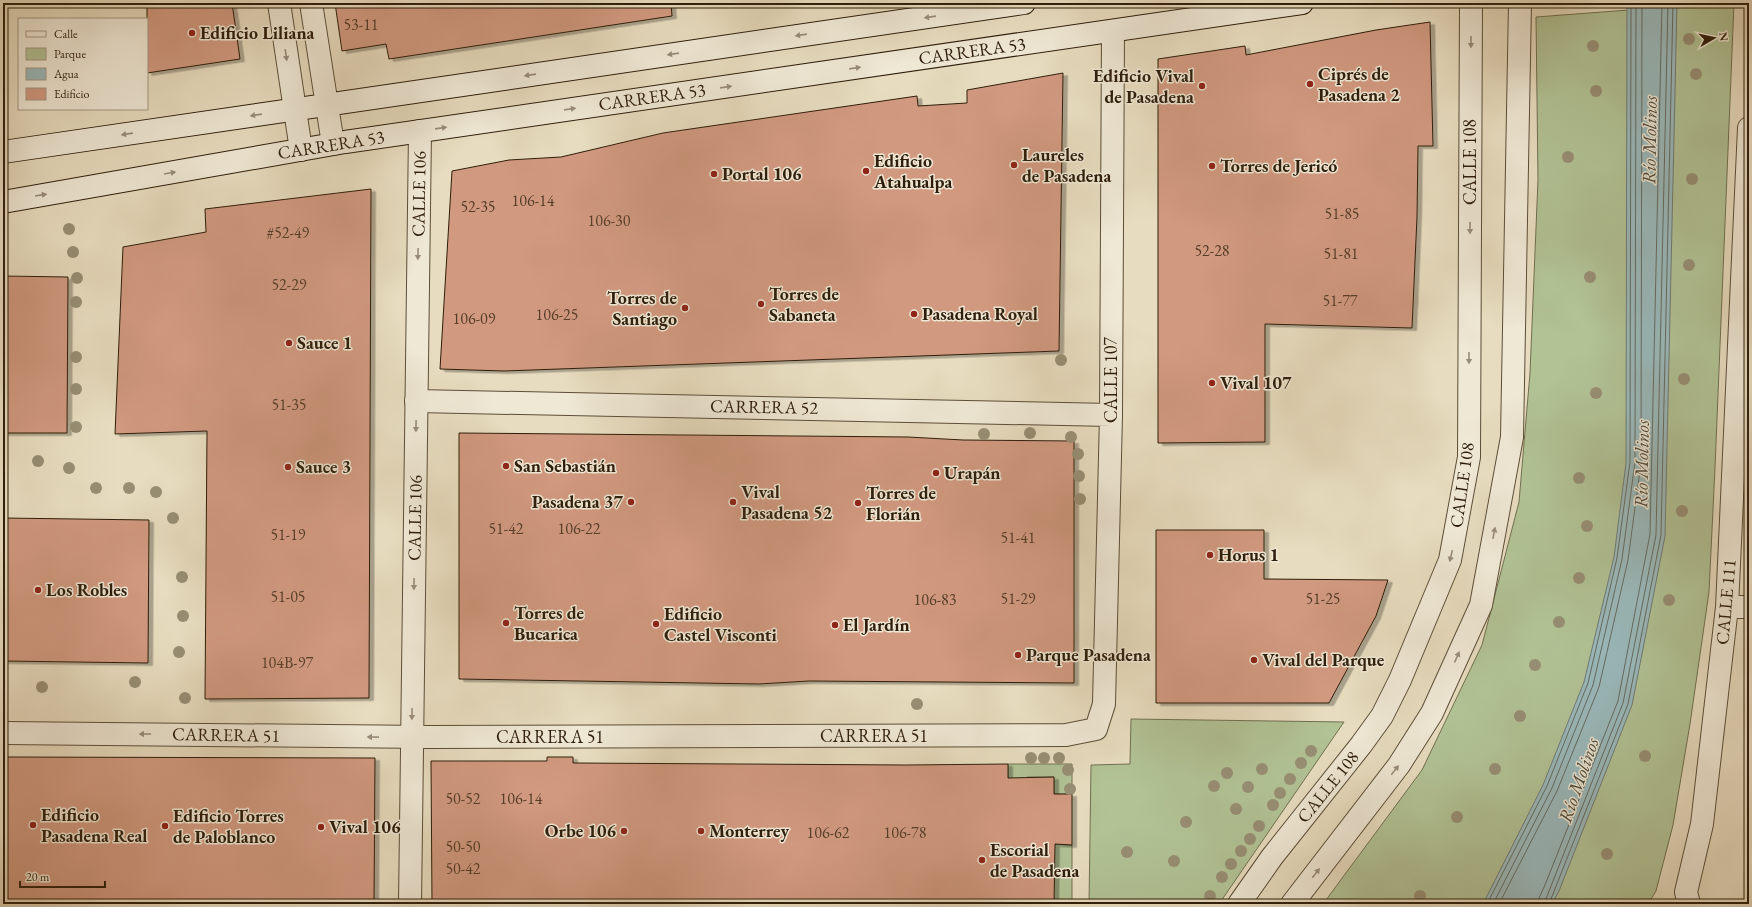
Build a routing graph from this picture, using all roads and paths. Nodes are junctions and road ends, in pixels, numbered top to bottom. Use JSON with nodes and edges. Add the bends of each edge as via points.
{"nodes":[{"id":1,"x":279,"y":3,"type":"edge"},
{"id":2,"x":312,"y":3,"type":"edge"},
{"id":3,"x":1024,"y":3,"type":"edge"},
{"id":4,"x":1302,"y":3,"type":"edge"},
{"id":5,"x":1471,"y":3,"type":"edge"},
{"id":6,"x":1520,"y":3,"type":"edge"},
{"id":7,"x":1112,"y":30,"type":"junction"},
{"id":8,"x":327,"y":104,"type":"junction"},
{"id":9,"x":294,"y":109,"type":"junction"},
{"id":10,"x":1749,"y":128,"type":"edge"},
{"id":11,"x":420,"y":131,"type":"junction"},
{"id":12,"x":333,"y":144,"type":"junction"},
{"id":13,"x":301,"y":150,"type":"junction"},
{"id":14,"x":3,"y":152,"type":"edge"},
{"id":15,"x":3,"y":202,"type":"edge"},
{"id":16,"x":416,"y":401,"type":"junction"},
{"id":17,"x":1111,"y":415,"type":"junction"},
{"id":18,"x":1727,"y":607,"type":"junction"},
{"id":19,"x":1749,"y":608,"type":"edge"},
{"id":20,"x":1096,"y":728,"type":"joint"},
{"id":21,"x":3,"y":733,"type":"edge"},
{"id":22,"x":412,"y":737,"type":"junction"},
{"id":23,"x":1685,"y":900,"type":"edge"},
{"id":24,"x":410,"y":904,"type":"edge"},
{"id":25,"x":1239,"y":904,"type":"edge"},
{"id":26,"x":1292,"y":904,"type":"edge"}],
"edges":[{"from":1,"to":9,"type":"street","one_way":true},
{"from":2,"to":8,"type":"street"},
{"from":3,"to":8,"type":"street","one_way":true},
{"from":4,"to":7,"type":"street","name":"CARRERA 53"},
{"from":5,"to":25,"type":"street","name":"CALLE 108","one_way":true,"via":[[1469,457],[1450,560],[1400,680],[1382,716],[1272,857]]},
{"from":26,"to":6,"type":"street","one_way":true,"via":[[1400,765],[1432,713],[1481,605],[1512,437]]},
{"from":11,"to":7,"type":"street","name":"CARRERA 53","one_way":true},
{"from":7,"to":17,"type":"street","name":"CALLE 107"},
{"from":8,"to":9,"type":"street"},
{"from":8,"to":12,"type":"street"},
{"from":9,"to":13,"type":"street"},
{"from":9,"to":14,"type":"street","one_way":true},
{"from":10,"to":18,"type":"street","name":"CALLE 111"},
{"from":11,"to":12,"type":"street","name":"CARRERA 53"},
{"from":11,"to":16,"type":"street","name":"CALLE 106","one_way":true},
{"from":12,"to":13,"type":"street","name":"CARRERA 53"},
{"from":15,"to":13,"type":"street","name":"CARRERA 53","one_way":true},
{"from":16,"to":17,"type":"street","name":"CARRERA 52"},
{"from":16,"to":22,"type":"street","name":"CALLE 106","one_way":true},
{"from":17,"to":20,"type":"street","name":"CALLE 107","via":[[1104,704]]},
{"from":18,"to":19,"type":"street"},
{"from":18,"to":23,"type":"street","name":"CALLE 111","via":[[1702,824]]},
{"from":20,"to":22,"type":"street","name":"CARRERA 51","via":[[1066,735]]},
{"from":22,"to":21,"type":"street","name":"CARRERA 51","one_way":true},
{"from":22,"to":24,"type":"street","name":"CALLE 106"}]}
